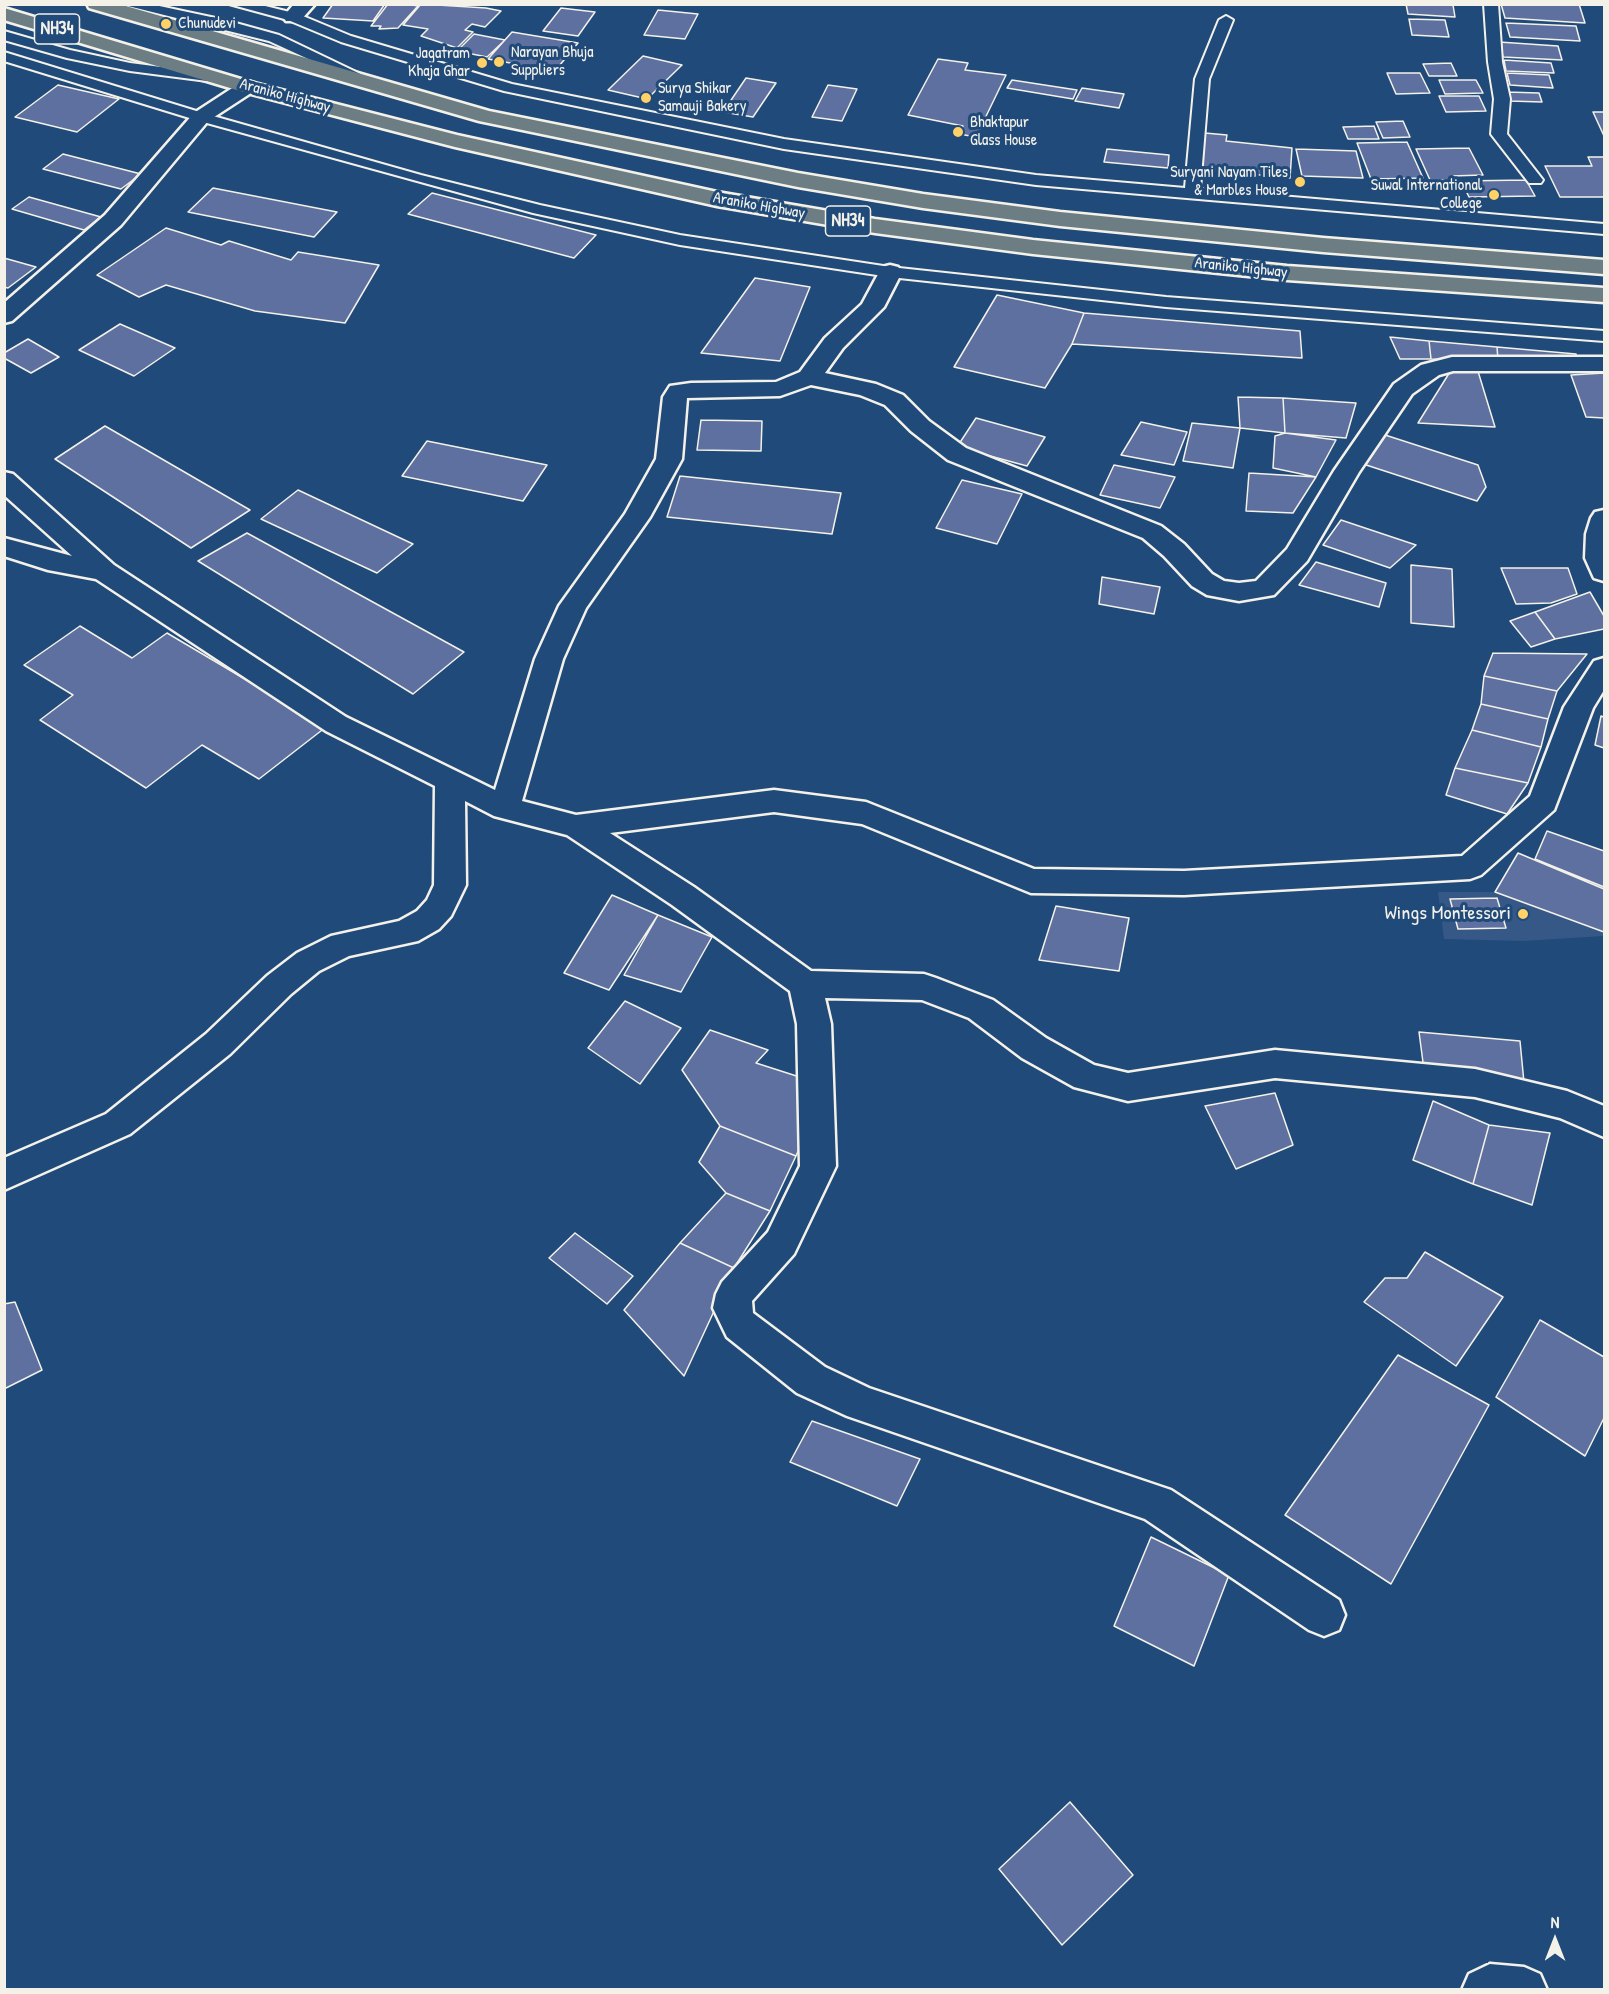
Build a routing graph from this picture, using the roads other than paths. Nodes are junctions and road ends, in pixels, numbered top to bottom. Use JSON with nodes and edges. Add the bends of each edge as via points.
{"nodes":[{"id":1,"x":96,"y":4,"type":"edge"},
{"id":2,"x":128,"y":4,"type":"edge"},
{"id":3,"x":236,"y":4,"type":"edge"},
{"id":4,"x":1491,"y":4,"type":"edge"},
{"id":5,"x":299,"y":11,"type":"edge"},
{"id":6,"x":4,"y":14,"type":"edge"},
{"id":7,"x":1226,"y":20,"type":"dead end"},
{"id":8,"x":4,"y":34,"type":"edge"},
{"id":9,"x":4,"y":56,"type":"edge"},
{"id":10,"x":223,"y":80,"type":"junction"},
{"id":11,"x":248,"y":87,"type":"junction"},
{"id":12,"x":391,"y":91,"type":"junction"},
{"id":13,"x":201,"y":117,"type":"junction"},
{"id":14,"x":1535,"y":180,"type":"dead end"},
{"id":15,"x":1192,"y":195,"type":"junction"},
{"id":16,"x":1605,"y":229,"type":"edge"},
{"id":17,"x":1605,"y":267,"type":"edge"},
{"id":18,"x":890,"y":272,"type":"junction"},
{"id":19,"x":1605,"y":295,"type":"edge"},
{"id":20,"x":4,"y":316,"type":"edge"},
{"id":21,"x":1605,"y":336,"type":"edge"},
{"id":22,"x":1605,"y":364,"type":"edge"},
{"id":23,"x":809,"y":377,"type":"junction"},
{"id":24,"x":4,"y":480,"type":"edge"},
{"id":25,"x":1605,"y":518,"type":"edge"},
{"id":26,"x":4,"y":547,"type":"edge"},
{"id":27,"x":104,"y":571,"type":"junction"},
{"id":28,"x":1605,"y":572,"type":"edge"},
{"id":29,"x":1605,"y":668,"type":"edge"},
{"id":30,"x":450,"y":780,"type":"junction"},
{"id":31,"x":505,"y":807,"type":"junction"},
{"id":32,"x":576,"y":826,"type":"junction"},
{"id":33,"x":805,"y":984,"type":"junction"},
{"id":34,"x":1605,"y":1122,"type":"edge"},
{"id":35,"x":4,"y":1175,"type":"edge"},
{"id":36,"x":1324,"y":1616,"type":"dead end"},
{"id":37,"x":1485,"y":1989,"type":"edge"},
{"id":38,"x":1524,"y":1989,"type":"edge"}],
"edges":[{"from":1,"to":12,"type":"highway","name":"Araniko Highway","number":"NH34"},
{"from":2,"to":12,"type":"lane","via":[[274,38]]},
{"from":3,"to":5,"type":"lane"},
{"from":4,"to":14,"type":"lane","via":[[1502,99],[1499,134]]},
{"from":5,"to":15,"type":"lane","via":[[346,39],[426,65],[635,116],[927,167]]},
{"from":6,"to":10,"type":"highway","name":"Araniko Highway","number":"NH34"},
{"from":7,"to":15,"type":"lane","via":[[1202,79]]},
{"from":8,"to":10,"type":"lane","via":[[67,54]]},
{"from":9,"to":13,"type":"lane"},
{"from":10,"to":11,"type":"highway","name":"Araniko Highway","number":"NH34"},
{"from":11,"to":13,"type":"street"},
{"from":11,"to":19,"type":"highway","name":"Araniko Highway","number":"NH34","via":[[595,173],[875,226],[1287,273]]},
{"from":12,"to":17,"type":"highway","name":"Araniko Highway","number":"NH34","via":[[584,138],[923,201],[1060,219]]},
{"from":13,"to":18,"type":"lane","via":[[539,210],[680,240]]},
{"from":13,"to":20,"type":"street","via":[[113,220]]},
{"from":15,"to":16,"type":"lane"},
{"from":18,"to":21,"type":"lane","via":[[1166,302]]},
{"from":18,"to":23,"type":"street","via":[[872,307],[834,343]]},
{"from":22,"to":23,"type":"street","via":[[1452,364],[1430,370],[1403,389],[1347,471],[1297,555],[1264,589],[1239,592],[1217,589],[1202,580],[1152,532],[957,454],[894,400],[867,389]]},
{"from":23,"to":31,"type":"street","via":[[780,389],[679,391],[675,397],[669,459],[637,517],[573,606],[549,658]]},
{"from":24,"to":27,"type":"street"},
{"from":25,"to":28,"type":"street","via":[[1599,534],[1599,558]]},
{"from":26,"to":27,"type":"street","via":[[48,561]]},
{"from":27,"to":30,"type":"street","via":[[336,724]]},
{"from":29,"to":32,"type":"street","via":[[1579,707],[1543,802],[1470,867],[1184,883],[1031,881],[867,813],[774,801]]},
{"from":30,"to":31,"type":"street"},
{"from":30,"to":35,"type":"street","via":[[450,885],[440,907],[428,920],[407,932],[342,945],[308,962],[218,1044],[118,1124]]},
{"from":31,"to":32,"type":"street"},
{"from":32,"to":33,"type":"street","via":[[683,896]]},
{"from":33,"to":34,"type":"street","via":[[924,987],[981,1010],[1034,1048],[1086,1077],[1128,1087],[1275,1064],[1475,1083],[1567,1105]]},
{"from":33,"to":36,"type":"street","via":[[814,1024],[818,1166],[782,1243],[735,1294],[732,1308],[740,1325],[811,1380],[861,1403],[1157,1504]]},
{"from":37,"to":38,"type":"street"}]}
